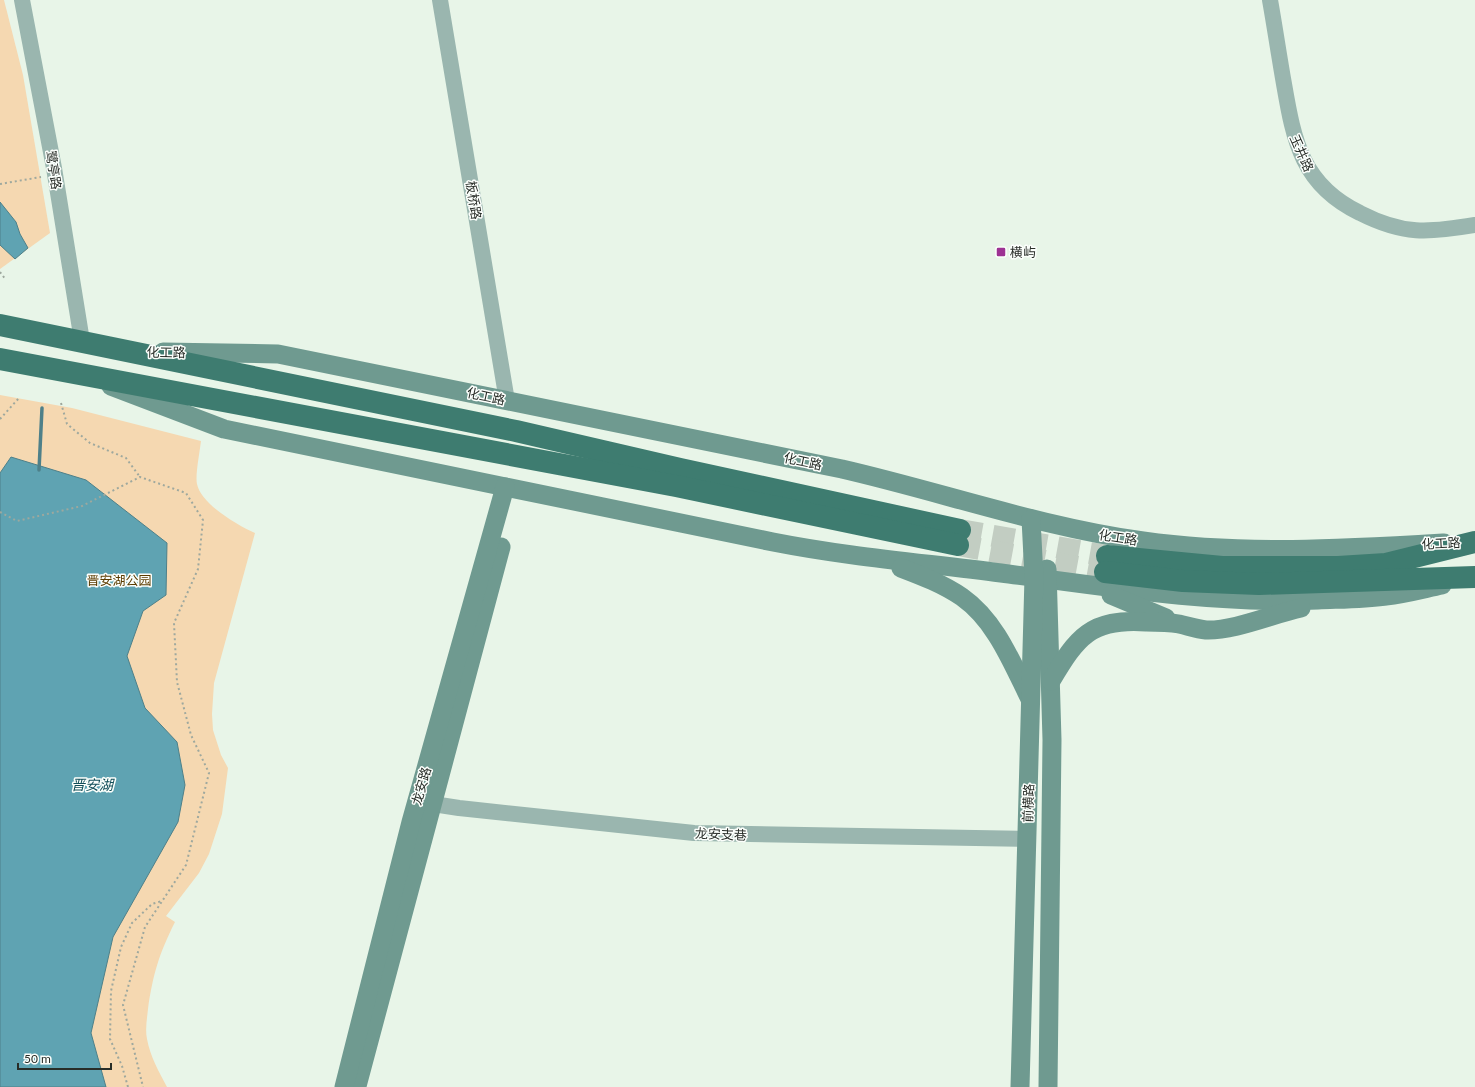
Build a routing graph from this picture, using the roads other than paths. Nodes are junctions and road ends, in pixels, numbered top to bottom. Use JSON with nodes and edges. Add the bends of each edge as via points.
{"nodes":[{"id":1,"x":22,"y":0,"type":"edge"},
{"id":2,"x":440,"y":0,"type":"edge"},
{"id":3,"x":1270,"y":0,"type":"edge"},
{"id":4,"x":1475,"y":225,"type":"edge"},
{"id":5,"x":0,"y":325,"type":"edge"},
{"id":6,"x":82,"y":341,"type":"junction"},
{"id":7,"x":132,"y":352,"type":"junction"},
{"id":8,"x":0,"y":359,"type":"edge"},
{"id":9,"x":78,"y":374,"type":"junction"},
{"id":10,"x":507,"y":401,"type":"junction"},
{"id":11,"x":511,"y":488,"type":"junction"},
{"id":12,"x":1037,"y":520,"type":"junction"},
{"id":13,"x":1475,"y":542,"type":"edge"},
{"id":14,"x":877,"y":559,"type":"junction"},
{"id":15,"x":1101,"y":572,"type":"junction"},
{"id":16,"x":1041,"y":578,"type":"junction"},
{"id":17,"x":1475,"y":578,"type":"edge"},
{"id":18,"x":1344,"y":599,"type":"junction"},
{"id":19,"x":1178,"y":624,"type":"junction"},
{"id":20,"x":1051,"y":681,"type":"junction"},
{"id":21,"x":1031,"y":702,"type":"junction"},
{"id":22,"x":424,"y":802,"type":"junction"},
{"id":23,"x":1027,"y":839,"type":"junction"},
{"id":24,"x":344,"y":1087,"type":"edge"},
{"id":25,"x":357,"y":1087,"type":"edge"},
{"id":26,"x":1020,"y":1087,"type":"edge"},
{"id":27,"x":1048,"y":1087,"type":"edge"}],
"edges":[{"from":1,"to":6,"type":"street","name":"鹭亭路","via":[[54,168]]},
{"from":2,"to":10,"type":"street","name":"板桥路"},
{"from":3,"to":4,"type":"street","name":"玉井路","via":[[1293,134],[1308,170],[1322,187],[1356,211],[1392,227],[1433,231]]},
{"from":5,"to":6,"type":"highway","name":"化工路"},
{"from":6,"to":7,"type":"highway","name":"化工路"},
{"from":7,"to":9,"type":"highway","name":"化工路","via":[[516,431],[959,537]]},
{"from":7,"to":10,"type":"main road","name":"化工路","via":[[278,354]]},
{"from":8,"to":9,"type":"highway","name":"化工路"},
{"from":9,"to":11,"type":"main road","via":[[224,429]]},
{"from":10,"to":12,"type":"main road","name":"化工路","via":[[842,469]]},
{"from":11,"to":14,"type":"main road","via":[[812,550]]},
{"from":11,"to":22,"type":"main road","name":"龙安路"},
{"from":12,"to":13,"type":"main road","name":"化工路","via":[[1096,534],[1143,541],[1247,550],[1310,550]]},
{"from":12,"to":16,"type":"main road","name":"前横路"},
{"from":13,"to":15,"type":"highway","name":"化工路","via":[[1386,564]]},
{"from":14,"to":16,"type":"main road"},
{"from":14,"to":21,"type":"main road","via":[[951,590],[974,607],[1003,645]]},
{"from":15,"to":16,"type":"main road"},
{"from":15,"to":17,"type":"highway","via":[[1183,581],[1259,584]]},
{"from":15,"to":18,"type":"main road","via":[[1209,598],[1298,601]]},
{"from":15,"to":19,"type":"main road"},
{"from":16,"to":20,"type":"main road","name":"前横路"},
{"from":16,"to":21,"type":"main road","name":"前横路"},
{"from":17,"to":18,"type":"main road","via":[[1385,596]]},
{"from":18,"to":19,"type":"main road","via":[[1236,626],[1206,630]]},
{"from":19,"to":20,"type":"main road","via":[[1125,620],[1102,624],[1067,653]]},
{"from":20,"to":27,"type":"main road","name":"前横路"},
{"from":21,"to":23,"type":"main road","name":"前横路"},
{"from":22,"to":23,"type":"street","name":"龙安支巷","via":[[467,809],[694,833]]},
{"from":22,"to":24,"type":"main road","name":"龙安路"},
{"from":22,"to":25,"type":"main road","name":"龙安路"},
{"from":23,"to":26,"type":"main road","name":"前横路"}]}
